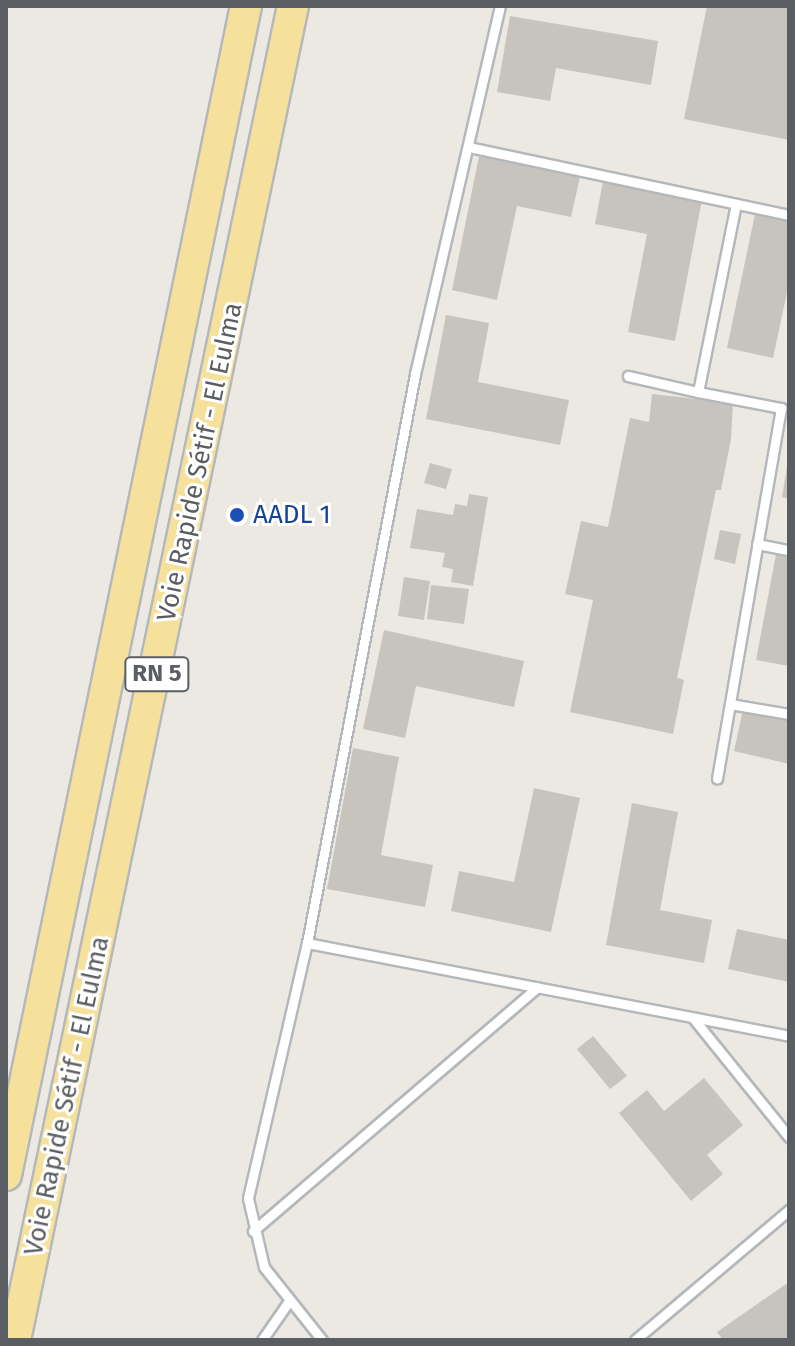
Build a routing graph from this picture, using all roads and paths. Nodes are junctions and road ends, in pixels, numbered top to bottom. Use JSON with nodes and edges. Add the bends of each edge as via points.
{"nodes":[{"id":1,"x":246,"y":6,"type":"edge"},
{"id":2,"x":293,"y":6,"type":"edge"},
{"id":3,"x":500,"y":6,"type":"edge"},
{"id":4,"x":469,"y":147,"type":"junction"},
{"id":5,"x":736,"y":204,"type":"junction"},
{"id":6,"x":789,"y":215,"type":"edge"},
{"id":7,"x":628,"y":376,"type":"dead end"},
{"id":8,"x":698,"y":392,"type":"junction"},
{"id":9,"x":757,"y":544,"type":"junction"},
{"id":10,"x":789,"y":550,"type":"edge"},
{"id":11,"x":730,"y":704,"type":"junction"},
{"id":12,"x":789,"y":714,"type":"edge"},
{"id":13,"x":717,"y":779,"type":"dead end"},
{"id":14,"x":307,"y":943,"type":"junction"},
{"id":15,"x":537,"y":988,"type":"junction"},
{"id":16,"x":693,"y":1018,"type":"junction"},
{"id":17,"x":789,"y":1036,"type":"edge"},
{"id":18,"x":789,"y":1137,"type":"edge"},
{"id":19,"x":6,"y":1175,"type":"edge"},
{"id":20,"x":789,"y":1210,"type":"edge"},
{"id":21,"x":253,"y":1231,"type":"junction"},
{"id":22,"x":289,"y":1301,"type":"junction"},
{"id":23,"x":15,"y":1340,"type":"edge"},
{"id":24,"x":262,"y":1340,"type":"edge"},
{"id":25,"x":322,"y":1340,"type":"edge"},
{"id":26,"x":635,"y":1340,"type":"edge"}],
"edges":[{"from":1,"to":19,"type":"highway","name":"Voie Rapide Sétif - El Eulma","number":"RN 5"},
{"from":2,"to":23,"type":"highway","name":"Voie Rapide Sétif - El Eulma","number":"RN 5"},
{"from":3,"to":4,"type":"lane"},
{"from":4,"to":5,"type":"lane"},
{"from":4,"to":14,"type":"lane","via":[[415,374]]},
{"from":5,"to":6,"type":"lane"},
{"from":5,"to":8,"type":"lane"},
{"from":7,"to":8,"type":"lane"},
{"from":8,"to":9,"type":"lane","via":[[781,408]]},
{"from":9,"to":10,"type":"lane"},
{"from":9,"to":11,"type":"lane"},
{"from":11,"to":12,"type":"lane"},
{"from":11,"to":13,"type":"lane"},
{"from":14,"to":15,"type":"lane"},
{"from":14,"to":21,"type":"lane","via":[[248,1198]]},
{"from":15,"to":16,"type":"lane"},
{"from":15,"to":21,"type":"lane"},
{"from":16,"to":17,"type":"lane"},
{"from":16,"to":18,"type":"lane"},
{"from":20,"to":26,"type":"lane"},
{"from":21,"to":22,"type":"lane","via":[[264,1267]]},
{"from":22,"to":24,"type":"lane"},
{"from":22,"to":25,"type":"lane"}]}
